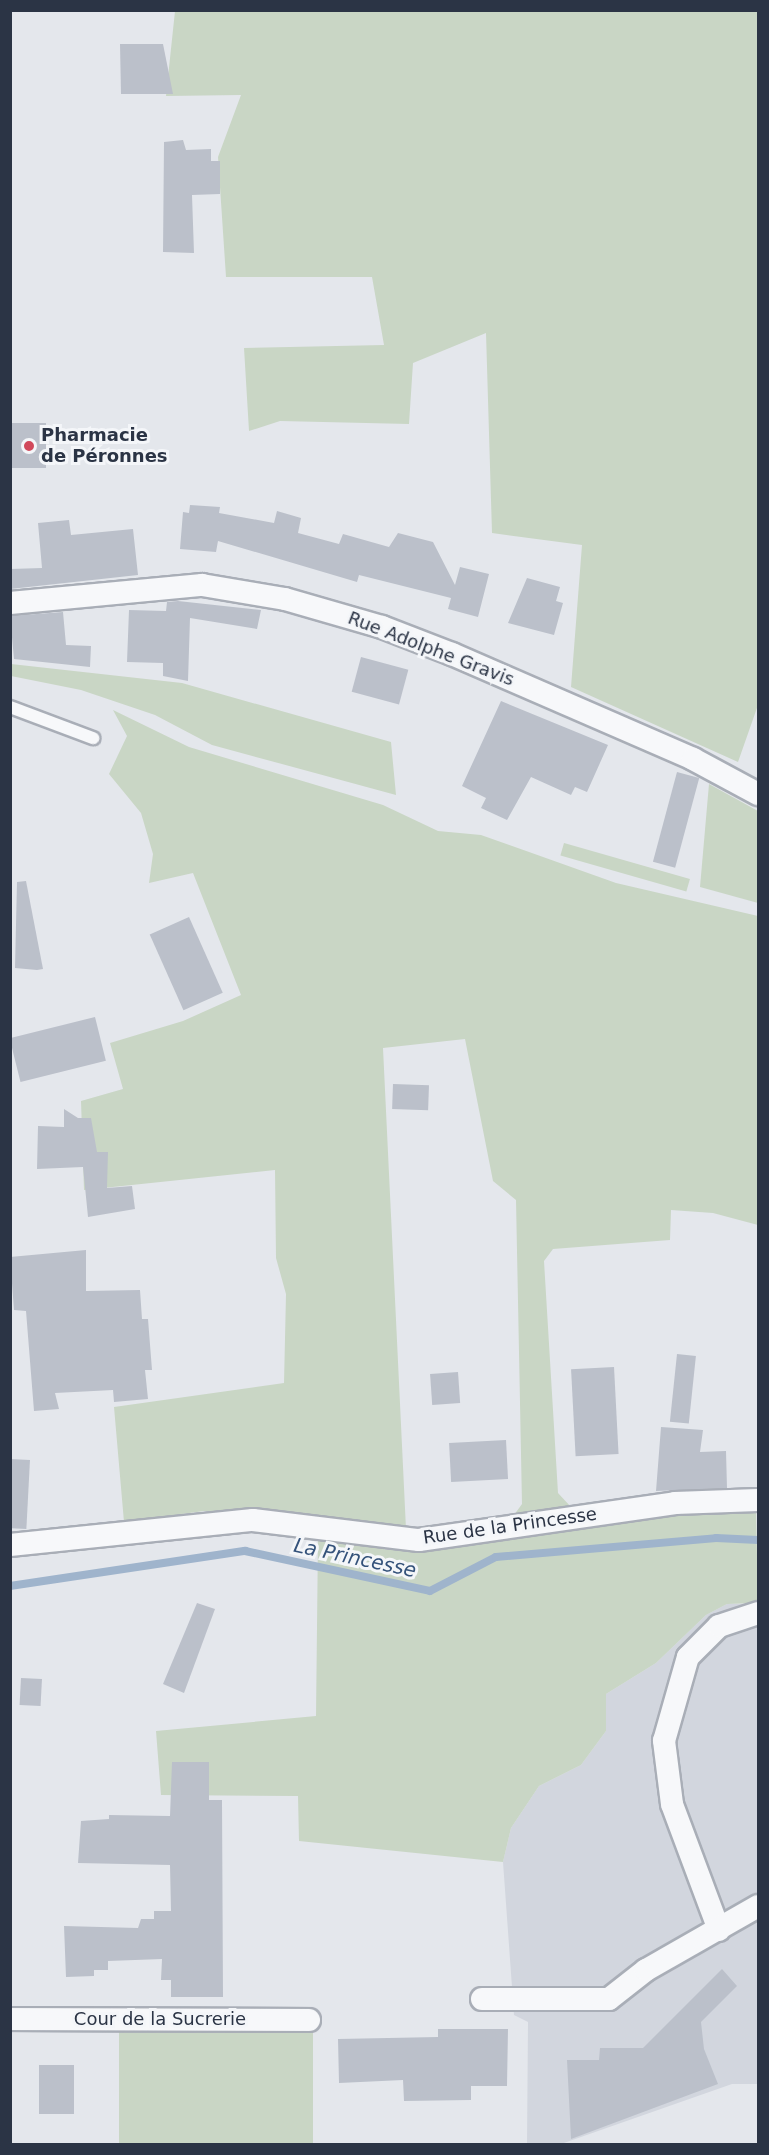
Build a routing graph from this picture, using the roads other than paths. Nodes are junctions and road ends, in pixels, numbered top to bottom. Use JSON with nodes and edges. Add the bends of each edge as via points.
{"nodes":[{"id":1,"x":10,"y":603,"type":"edge"},
{"id":2,"x":10,"y":706,"type":"edge"},
{"id":3,"x":93,"y":738,"type":"dead end"},
{"id":4,"x":759,"y":794,"type":"edge"},
{"id":5,"x":759,"y":1500,"type":"edge"},
{"id":6,"x":10,"y":1545,"type":"edge"},
{"id":7,"x":759,"y":1613,"type":"edge"},
{"id":8,"x":759,"y":1906,"type":"edge"},
{"id":9,"x":719,"y":1930,"type":"junction"},
{"id":10,"x":482,"y":1999,"type":"dead end"},
{"id":11,"x":10,"y":2019,"type":"edge"},
{"id":12,"x":309,"y":2020,"type":"dead end"}],
"edges":[{"from":1,"to":4,"type":"street","name":"Rue Adolphe Gravis","via":[[202,585],[285,599],[382,627],[461,658],[683,755]]},
{"from":2,"to":3,"type":"lane"},
{"from":5,"to":6,"type":"street","name":"Rue de la Princesse","via":[[675,1503],[419,1540],[253,1520]]},
{"from":7,"to":9,"type":"street","via":[[719,1626],[688,1657],[664,1742],[672,1804]]},
{"from":8,"to":9,"type":"street"},
{"from":9,"to":10,"type":"street","via":[[646,1970],[609,1999]]},
{"from":11,"to":12,"type":"street","name":"Cour de la Sucrerie"}]}
